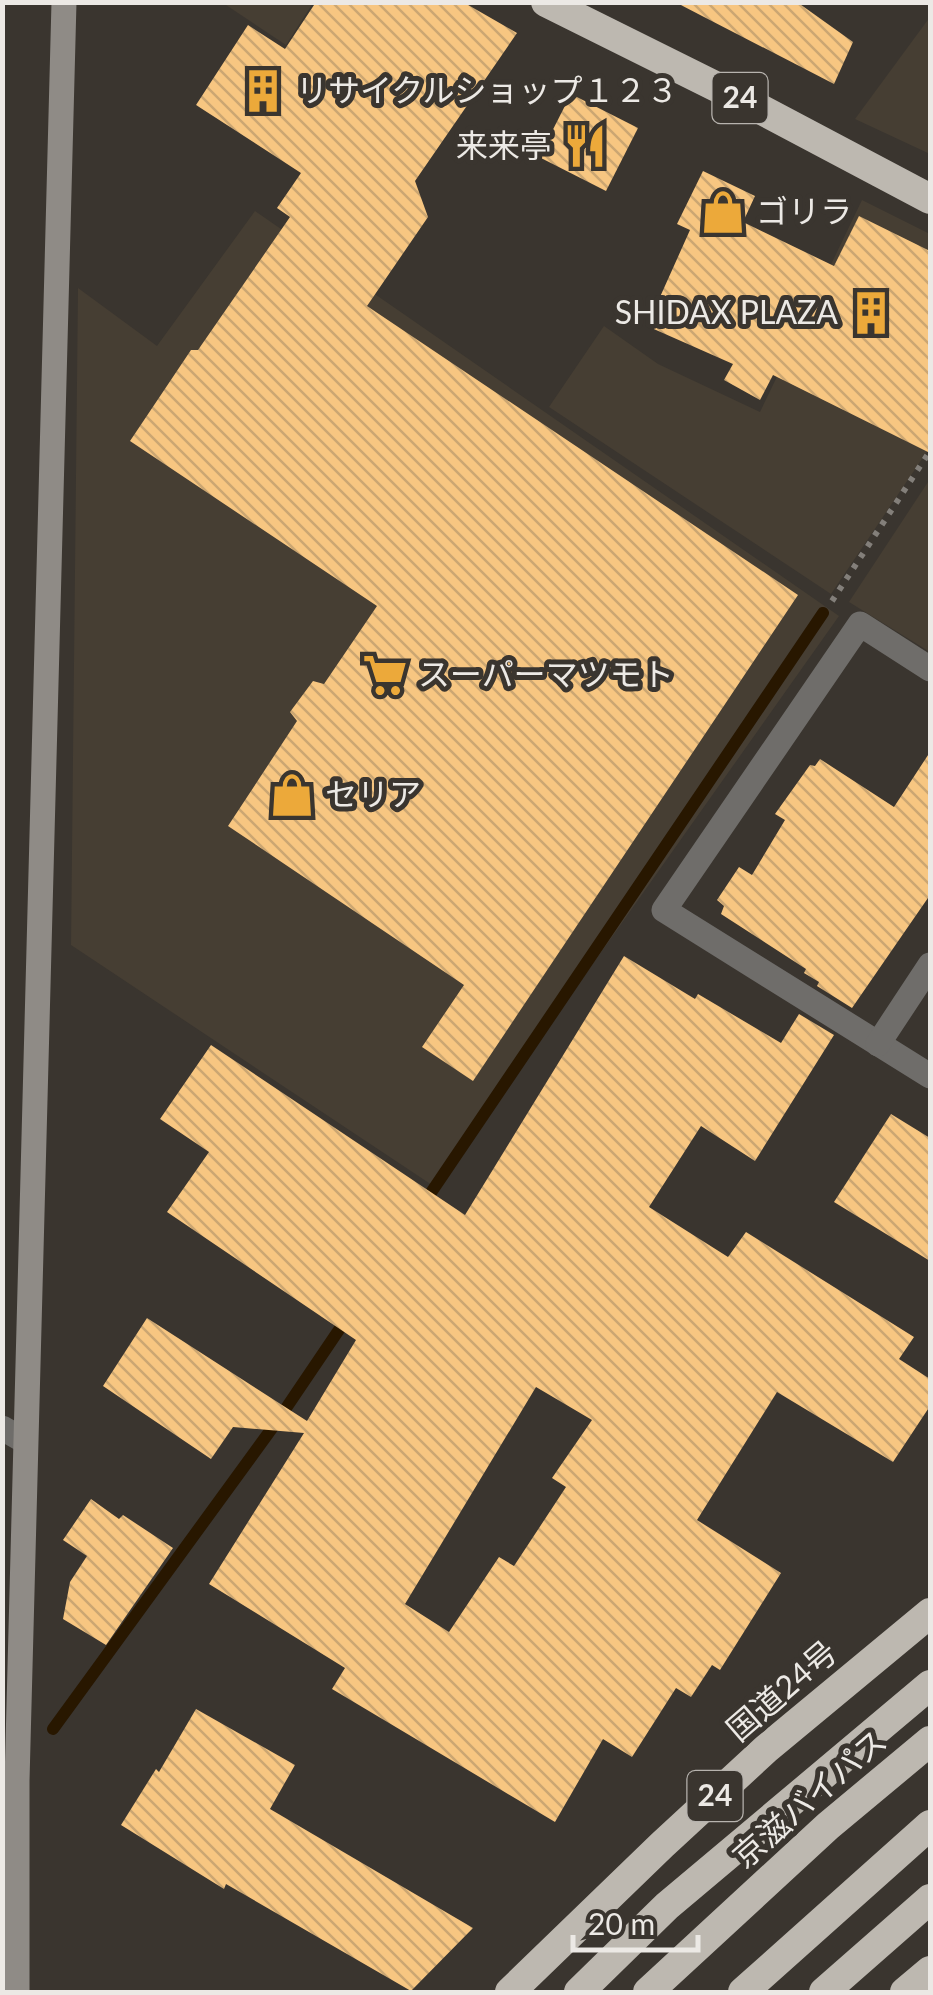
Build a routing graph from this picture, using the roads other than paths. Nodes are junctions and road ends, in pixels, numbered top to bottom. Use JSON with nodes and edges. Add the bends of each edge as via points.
{"nodes":[{"id":1,"x":64,"y":2,"type":"edge"},
{"id":2,"x":546,"y":2,"type":"edge"},
{"id":3,"x":930,"y":199,"type":"edge"},
{"id":4,"x":930,"y":669,"type":"edge"},
{"id":5,"x":930,"y":965,"type":"edge"},
{"id":6,"x":878,"y":1044,"type":"junction"},
{"id":7,"x":930,"y":1076,"type":"edge"},
{"id":8,"x":2,"y":1428,"type":"edge"},
{"id":9,"x":25,"y":1441,"type":"junction"},
{"id":10,"x":930,"y":1613,"type":"edge"},
{"id":11,"x":930,"y":1685,"type":"edge"},
{"id":12,"x":930,"y":1742,"type":"edge"},
{"id":13,"x":930,"y":1825,"type":"edge"},
{"id":14,"x":930,"y":1900,"type":"edge"},
{"id":15,"x":930,"y":1971,"type":"edge"},
{"id":16,"x":17,"y":1992,"type":"edge"},
{"id":17,"x":510,"y":1992,"type":"edge"},
{"id":18,"x":578,"y":1992,"type":"edge"},
{"id":19,"x":648,"y":1992,"type":"edge"},
{"id":20,"x":744,"y":1992,"type":"edge"},
{"id":21,"x":824,"y":1992,"type":"edge"},
{"id":22,"x":906,"y":1992,"type":"edge"}],
"edges":[{"from":1,"to":9,"type":"street"},
{"from":2,"to":3,"type":"highway","number":"24"},
{"from":4,"to":6,"type":"street","via":[[860,624],[664,910]]},
{"from":5,"to":6,"type":"street"},
{"from":6,"to":7,"type":"street"},
{"from":8,"to":9,"type":"street"},
{"from":9,"to":16,"type":"street"},
{"from":10,"to":17,"type":"highway","name":"国道24号","number":"24","via":[[766,1749]]},
{"from":11,"to":18,"type":"highway","via":[[667,1906]]},
{"from":12,"to":19,"type":"highway","name":"京滋バイパス"},
{"from":13,"to":20,"type":"highway"},
{"from":14,"to":21,"type":"highway"},
{"from":15,"to":22,"type":"highway"}]}
